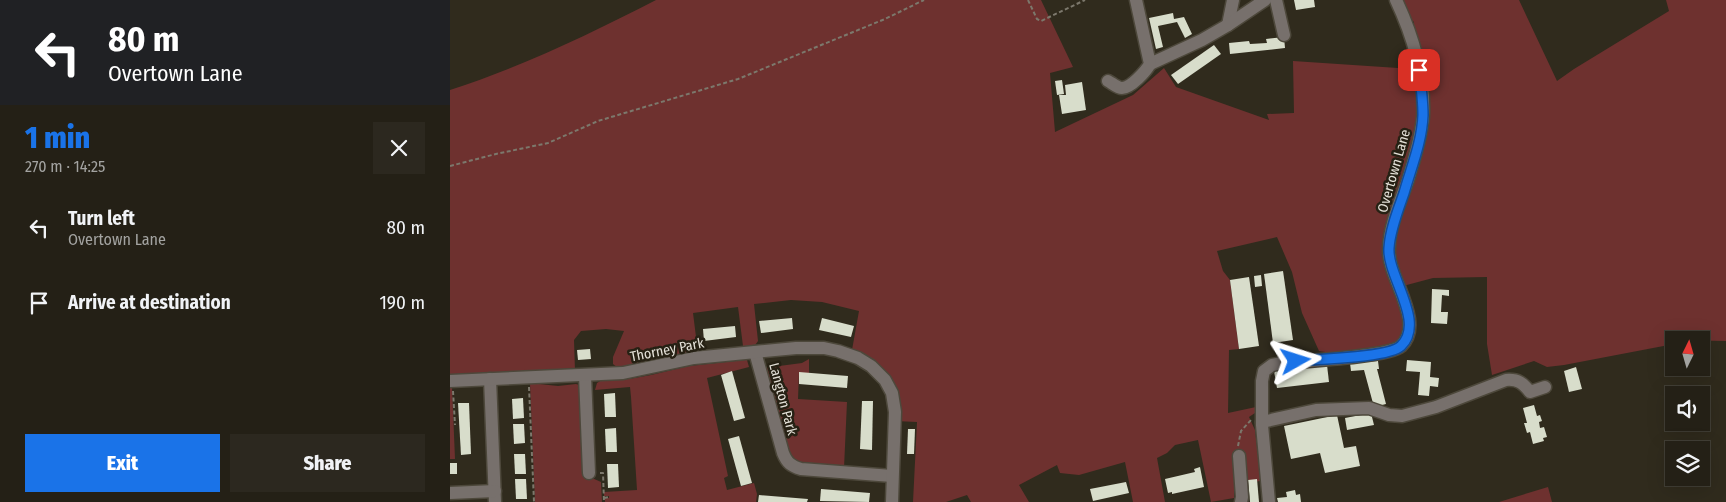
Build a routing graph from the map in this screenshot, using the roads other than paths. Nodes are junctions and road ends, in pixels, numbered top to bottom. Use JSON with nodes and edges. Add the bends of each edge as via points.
{"nodes":[{"id":1,"x":1136,"y":0,"type":"edge"},
{"id":2,"x":1233,"y":0,"type":"edge"},
{"id":3,"x":1276,"y":0,"type":"edge"},
{"id":4,"x":1396,"y":0,"type":"edge"},
{"id":5,"x":1258,"y":1,"type":"edge"},
{"id":6,"x":1228,"y":25,"type":"junction"},
{"id":7,"x":1284,"y":35,"type":"dead end"},
{"id":8,"x":1150,"y":64,"type":"junction"},
{"id":9,"x":1108,"y":81,"type":"dead end"},
{"id":10,"x":755,"y":352,"type":"junction"},
{"id":11,"x":585,"y":376,"type":"junction"},
{"id":12,"x":490,"y":380,"type":"junction"},
{"id":13,"x":451,"y":381,"type":"edge"},
{"id":14,"x":1546,"y":387,"type":"dead end"},
{"id":15,"x":1262,"y":418,"type":"junction"},
{"id":16,"x":1239,"y":456,"type":"road end"},
{"id":17,"x":589,"y":473,"type":"dead end"},
{"id":18,"x":892,"y":476,"type":"junction"},
{"id":19,"x":450,"y":493,"type":"edge"},
{"id":20,"x":495,"y":497,"type":"edge"},
{"id":21,"x":892,"y":502,"type":"edge"},
{"id":22,"x":1241,"y":502,"type":"edge"},
{"id":23,"x":1269,"y":502,"type":"edge"}],
"edges":[{"from":1,"to":8,"type":"street"},
{"from":2,"to":6,"type":"street"},
{"from":3,"to":7,"type":"street"},
{"from":4,"to":15,"type":"street","name":"Overtown Lane","via":[[1412,37],[1423,105],[1419,143],[1388,250],[1409,316],[1408,332],[1402,345],[1383,353],[1282,363],[1268,368],[1262,375]]},
{"from":5,"to":6,"type":"street"},
{"from":6,"to":8,"type":"street"},
{"from":8,"to":9,"type":"street","via":[[1126,88]]},
{"from":10,"to":11,"type":"street","name":"Thorney Park","via":[[694,358],[636,372]]},
{"from":10,"to":18,"type":"street","name":"Langton Park","via":[[788,464],[801,469]]},
{"from":10,"to":18,"type":"street","name":"Langton Park","via":[[824,348],[849,354],[871,366],[885,380],[894,402]]},
{"from":11,"to":12,"type":"street","name":"Thorney Park"},
{"from":11,"to":17,"type":"street"},
{"from":12,"to":13,"type":"street","name":"Thorney Park"},
{"from":12,"to":20,"type":"street"},
{"from":14,"to":15,"type":"street","via":[[1530,392],[1524,384],[1506,380],[1459,399],[1402,416],[1369,408],[1316,410]]},
{"from":15,"to":23,"type":"street","name":"Overtown Lane"},
{"from":16,"to":22,"type":"street"},
{"from":18,"to":21,"type":"street","name":"Langton Park"},
{"from":19,"to":20,"type":"street"}]}
